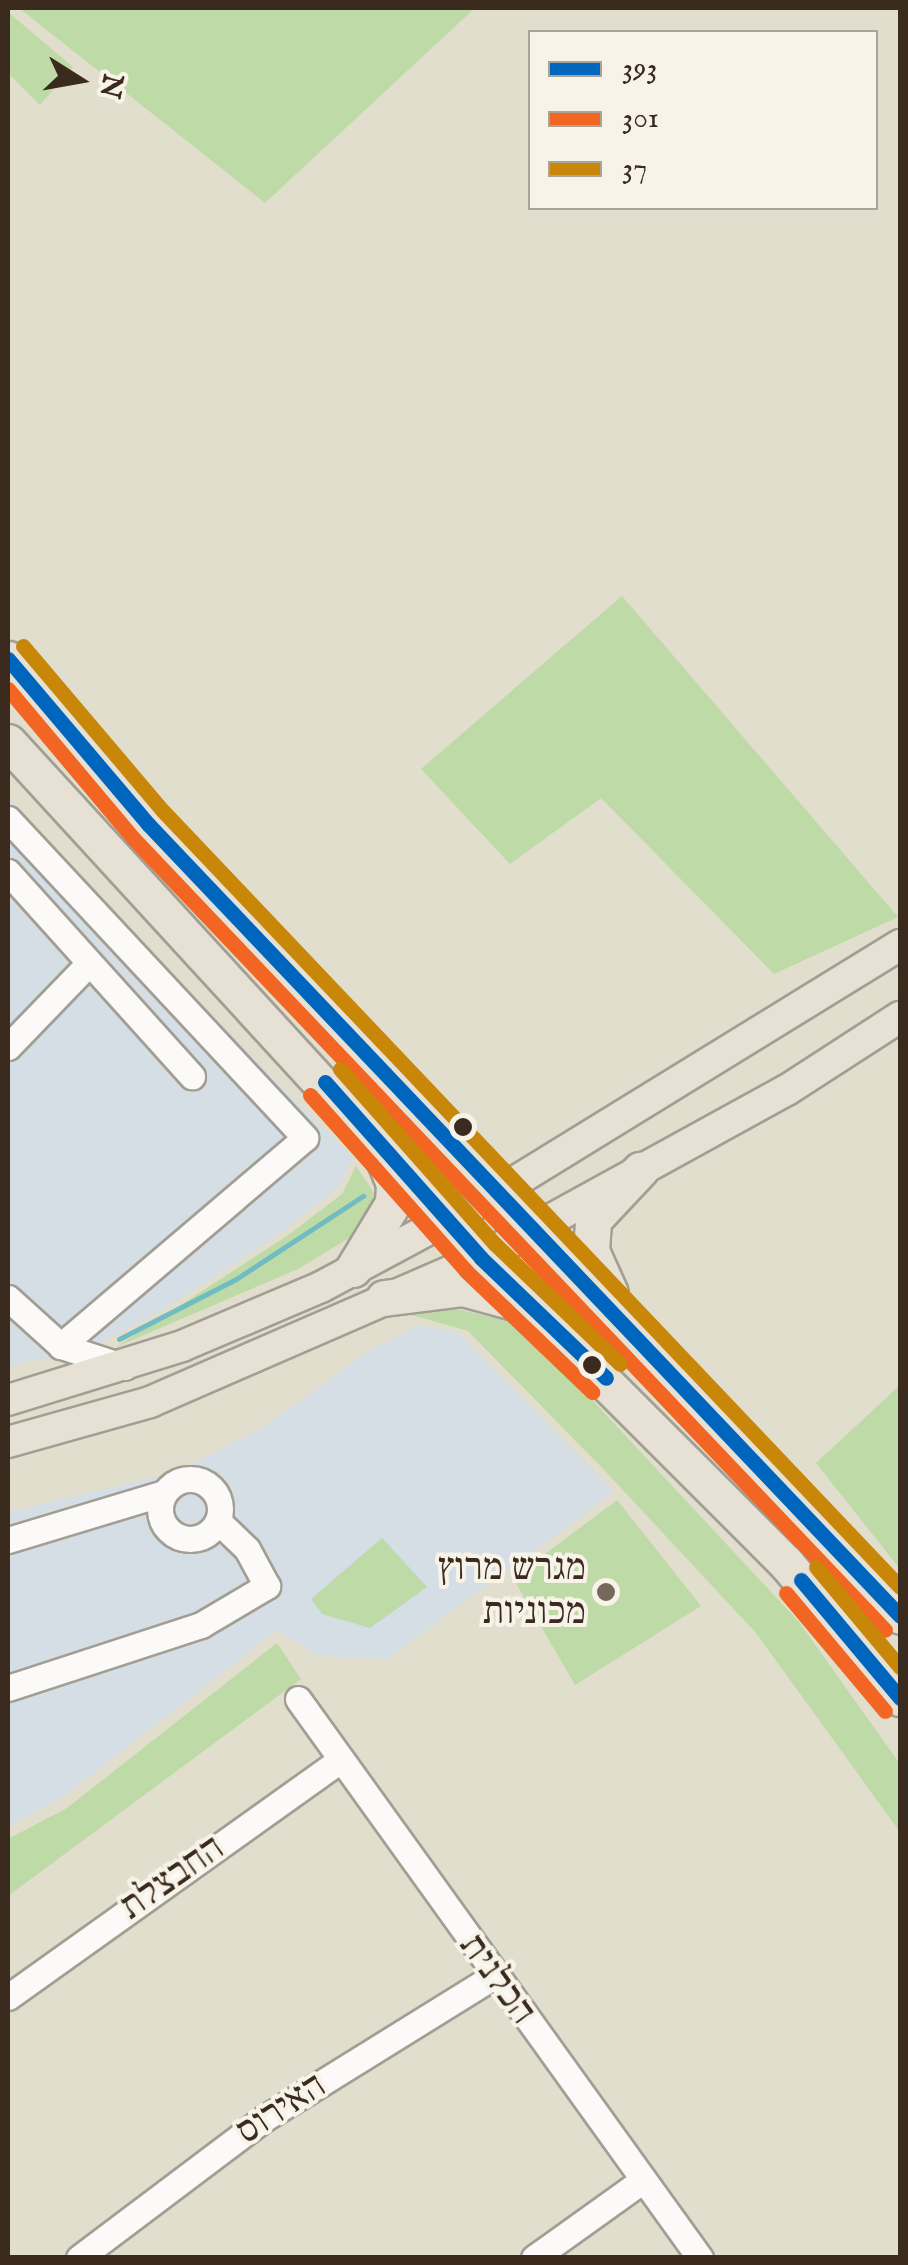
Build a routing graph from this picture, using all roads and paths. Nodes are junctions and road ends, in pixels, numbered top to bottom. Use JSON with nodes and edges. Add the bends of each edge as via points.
{"nodes":[{"id":1,"x":8,"y":659,"type":"edge"},
{"id":2,"x":8,"y":742,"type":"edge"},
{"id":3,"x":8,"y":818,"type":"edge"},
{"id":4,"x":8,"y":872,"type":"edge"},
{"id":5,"x":900,"y":945,"type":"edge"},
{"id":6,"x":89,"y":963,"type":"junction"},
{"id":7,"x":900,"y":1017,"type":"edge"},
{"id":8,"x":8,"y":1047,"type":"edge"},
{"id":9,"x":192,"y":1076,"type":"dead end"},
{"id":10,"x":372,"y":1133,"type":"junction"},
{"id":11,"x":640,"y":1170,"type":"junction"},
{"id":12,"x":500,"y":1190,"type":"junction"},
{"id":13,"x":445,"y":1217,"type":"junction"},
{"id":14,"x":534,"y":1228,"type":"junction"},
{"id":15,"x":481,"y":1258,"type":"junction"},
{"id":16,"x":354,"y":1269,"type":"junction"},
{"id":17,"x":8,"y":1298,"type":"edge"},
{"id":18,"x":384,"y":1298,"type":"junction"},
{"id":19,"x":538,"y":1308,"type":"junction"},
{"id":20,"x":625,"y":1326,"type":"junction"},
{"id":21,"x":60,"y":1346,"type":"junction"},
{"id":22,"x":126,"y":1366,"type":"junction"},
{"id":23,"x":8,"y":1400,"type":"edge"},
{"id":24,"x":8,"y":1442,"type":"edge"},
{"id":25,"x":164,"y":1493,"type":"junction"},
{"id":26,"x":103,"y":1514,"type":"junction"},
{"id":27,"x":218,"y":1522,"type":"junction"},
{"id":28,"x":163,"y":1523,"type":"junction"},
{"id":29,"x":13,"y":1541,"type":"edge"},
{"id":30,"x":900,"y":1616,"type":"edge"},
{"id":31,"x":8,"y":1688,"type":"edge"},
{"id":32,"x":298,"y":1698,"type":"dead end"},
{"id":33,"x":900,"y":1698,"type":"edge"},
{"id":34,"x":338,"y":1762,"type":"junction"},
{"id":35,"x":494,"y":1976,"type":"junction"},
{"id":36,"x":8,"y":1997,"type":"edge"},
{"id":37,"x":643,"y":2180,"type":"junction"},
{"id":38,"x":79,"y":2258,"type":"edge"},
{"id":39,"x":534,"y":2258,"type":"edge"},
{"id":40,"x":700,"y":2258,"type":"edge"}],
"edges":[{"from":1,"to":12,"type":"highway","via":[[148,824]]},
{"from":2,"to":10,"type":"highway"},
{"from":3,"to":21,"type":"street","via":[[305,1138]]},
{"from":4,"to":6,"type":"street"},
{"from":5,"to":12,"type":"main road"},
{"from":6,"to":8,"type":"street"},
{"from":6,"to":9,"type":"street"},
{"from":7,"to":11,"type":"main road","via":[[788,1090]]},
{"from":10,"to":13,"type":"highway"},
{"from":10,"to":16,"type":"highway","via":[[390,1168],[392,1203]]},
{"from":11,"to":14,"type":"main road"},
{"from":11,"to":20,"type":"highway","via":[[608,1200],[590,1232],[591,1251]]},
{"from":12,"to":13,"type":"main road"},
{"from":12,"to":14,"type":"highway"},
{"from":13,"to":15,"type":"highway"},
{"from":13,"to":16,"type":"main road"},
{"from":14,"to":15,"type":"main road"},
{"from":14,"to":20,"type":"highway"},
{"from":15,"to":18,"type":"main road"},
{"from":15,"to":19,"type":"highway"},
{"from":16,"to":22,"type":"main road","via":[[243,1322]]},
{"from":17,"to":21,"type":"street"},
{"from":18,"to":19,"type":"highway","via":[[463,1288]]},
{"from":18,"to":24,"type":"main road","via":[[150,1402]]},
{"from":19,"to":33,"type":"highway","via":[[775,1551]]},
{"from":20,"to":30,"type":"highway"},
{"from":21,"to":22,"type":"street"},
{"from":22,"to":23,"type":"main road"},
{"from":25,"to":26,"type":"street"},
{"from":25,"to":27,"type":"street","via":[[180,1480],[200,1480],[220,1502]]},
{"from":25,"to":28,"type":"street"},
{"from":26,"to":28,"type":"street"},
{"from":26,"to":29,"type":"street"},
{"from":27,"to":28,"type":"street","via":[[205,1536],[186,1539]]},
{"from":27,"to":31,"type":"street","via":[[247,1549],[267,1586],[201,1625]]},
{"from":32,"to":34,"type":"street","name":"הכלנית"},
{"from":34,"to":35,"type":"street","name":"הכלנית"},
{"from":34,"to":36,"type":"street","name":"החבצלת"},
{"from":35,"to":37,"type":"street","name":"הכלנית"},
{"from":35,"to":38,"type":"street","name":"האירוס","via":[[265,2118]]},
{"from":37,"to":39,"type":"street"},
{"from":37,"to":40,"type":"street","name":"הכלנית"}]}
